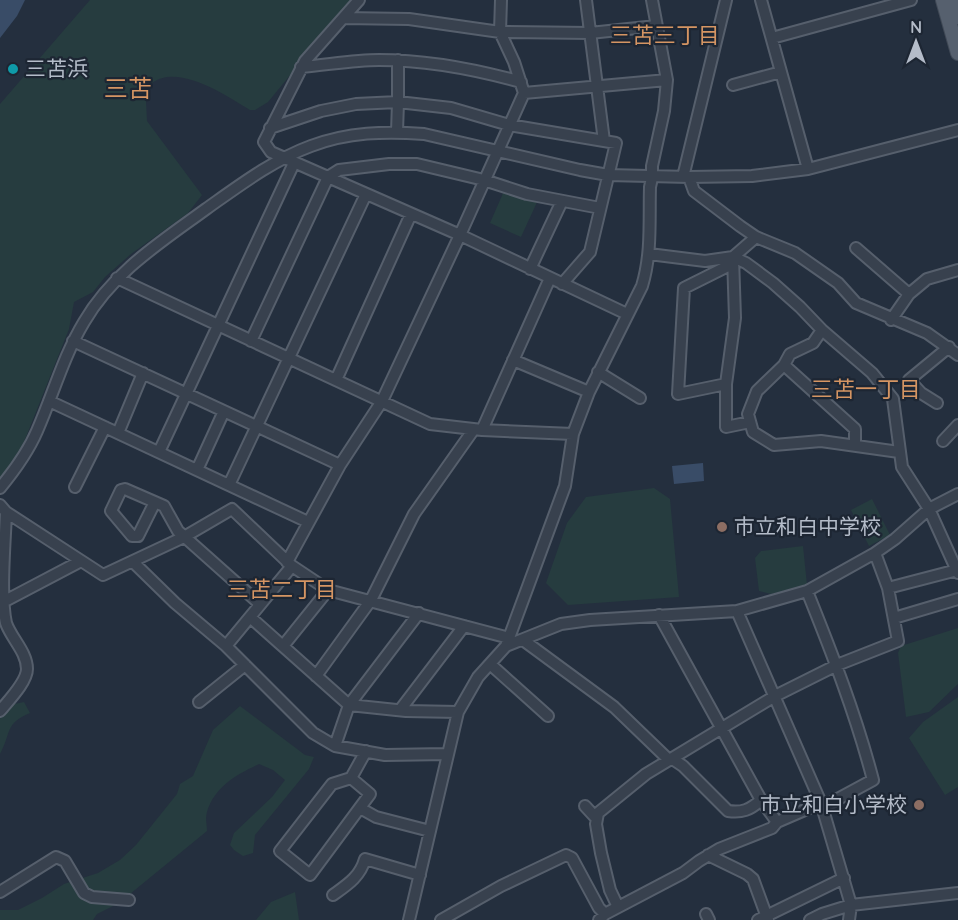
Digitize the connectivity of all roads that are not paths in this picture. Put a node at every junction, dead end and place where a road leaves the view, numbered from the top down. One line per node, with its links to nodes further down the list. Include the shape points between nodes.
1 (359, 0): 11 (street)
2 (501, 0): 13 (street)
3 (586, 0): 14 (street)
4 (652, 0): 12 (street)
5 (726, 0): 35 (street)
6 (761, 0): 15 (street)
7 (911, 0): 15 (street)
8 (943, 0): 16 (main road)
9 (953, 0): 10 (main road)
10 (958, 17)
11 (343, 18): 13 (street, via 409,19); 18 (street)
12 (656, 26): 14 (street); 20 (street)
13 (500, 32): 14 (street); 23 (street)
14 (590, 33): 22 (street)
15 (772, 38): 19 (street)
16 (958, 53)
17 (399, 60): 18 (street); 23 (street, via 444,64); 24 (street)
18 (301, 67): 26 (street)
19 (781, 72): 21 (street); 32 (street)
20 (667, 80): 22 (street); 36 (street)
21 (733, 85)
22 (598, 86): 23 (street); 29 (street)
23 (522, 88): 25 (street)
24 (398, 102): 25 (street, via 451,108); 26 (street, via 321,111); 28 (street)
25 (509, 125): 29 (street); 30 (street)
26 (270, 128): 31 (street, via 264,142 270,152)
27 (958, 130): 32 (street)
28 (397, 132): 30 (street, via 448,138); 31 (street, via 333,139)
29 (604, 141): 33 (street, via 616,143)
30 (496, 152): 33 (street); 37 (street)
31 (288, 160): 34 (street); 49 (street, via 262,170); 55 (street)
32 (808, 169): 35 (street, via 752,176)
33 (608, 175): 36 (street); 40 (street)
34 (328, 177): 37 (street, via 339,170 370,165 417,164); 38 (street); 58 (street)
35 (686, 177): 36 (street); 43 (street, via 694,191)
36 (652, 178): 45 (street)
37 (484, 180): 39 (street); 42 (street)
38 (366, 194): 41 (street); 61 (street)
39 (562, 201): 40 (street); 47 (street)
40 (600, 208): 51 (street, via 590,252)
41 (411, 214): 42 (street); 66 (street)
42 (460, 235): 47 (street); 72 (street)
43 (756, 237): 46 (street); 54 (street, via 795,253 838,284 856,303)
44 (856, 248): 52 (street)
45 (649, 254): 46 (street, via 705,261); 53 (street, via 642,286)
46 (734, 260): 56 (street, via 746,263 773,283); 67 (street, via 735,318); 67 (street, via 684,288 678,394)
47 (530, 269): 50 (street)
48 (958, 270): 52 (street, via 927,279)
49 (117, 278): 55 (street); 57 (street)
50 (550, 278): 51 (street); 62 (street)
51 (562, 284): 53 (street)
52 (909, 294): 54 (street)
53 (627, 314): 64 (street)
54 (891, 320): 59 (street, via 927,333)
55 (216, 326): 58 (street); 69 (street)
56 (822, 330): 63 (street, via 813,343 790,354); 85 (street, via 872,374 893,399)
57 (73, 341): 65 (street); 71 (street)
58 (251, 341): 61 (street)
59 (949, 347): 60 (street); 73 (street, via 909,380)
60 (958, 355)
61 (289, 359): 66 (street); 77 (street)
62 (513, 360): 68 (street); 79 (street)
63 (784, 365): 75 (street, via 757,391 748,414); 83 (street, via 855,429)
64 (598, 372): 68 (street); 70 (street)
65 (143, 373): 69 (street); 80 (street)
66 (336, 380): 72 (street)
67 (726, 384): 75 (street, via 726,427)
68 (589, 392): 81 (street)
69 (186, 393): 74 (street); 84 (street)
70 (640, 398)
71 (49, 401): 78 (street); 89 (street, via 29,448)
72 (382, 401): 79 (street, via 430,424); 86 (street)
73 (937, 403)
74 (224, 411): 77 (street); 87 (street)
75 (750, 422): 83 (street, via 753,432 774,445 821,441)
76 (958, 424): 82 (street)
77 (257, 426): 86 (street); 88 (street)
78 (105, 427): 80 (street); 90 (street)
79 (478, 429): 81 (street); 106 (street, via 414,514)
80 (118, 433): 84 (street)
81 (573, 434): 117 (street, via 565,486)
82 (944, 441)
83 (855, 446): 85 (street)
84 (159, 452): 87 (street)
85 (899, 452): 94 (street, via 902,467)
86 (340, 465): 95 (street)
87 (197, 470): 88 (street)
88 (229, 485): 95 (street)
89 (0, 488)
90 (75, 488)
91 (957, 496): 94 (street)
92 (155, 502): 92 (street, via 121,490 112,515 132,536 138,536); 96 (street, via 164,506)
93 (3, 509): 98 (street); 107 (street)
94 (929, 509): 97 (street); 101 (street)
95 (308, 522): 100 (street)
96 (183, 537): 99 (street); 100 (street, via 232,510); 108 (street)
97 (875, 553): 102 (street); 104 (street)
98 (81, 561): 99 (street, via 103,575); 107 (street)
99 (134, 562): 118 (street)
100 (290, 564): 103 (street); 108 (street)
101 (957, 571): 102 (street)
102 (888, 588): 113 (street)
103 (328, 590): 106 (street); 119 (street)
104 (807, 591): 109 (street); 122 (street)
105 (958, 599): 113 (street)
106 (371, 600): 110 (street); 123 (street)
107 (1, 601): 115 (street)
108 (260, 604): 112 (street)
109 (737, 611): 111 (street); 124 (street)
110 (419, 613): 114 (street); 126 (street)
111 (659, 615): 116 (street, via 561,624); 131 (street)
112 (250, 617): 118 (street); 119 (street)
113 (894, 618): 122 (street, via 898,641)
114 (464, 626): 117 (street); 127 (street)
115 (3, 627): 128 (street, via 24,656 27,670 17,691)
116 (523, 640): 117 (street); 135 (street, via 614,707)
117 (507, 642): 120 (street)
118 (225, 646): 121 (street)
119 (283, 646): 123 (street)
120 (490, 664): 129 (street); 130 (street)
121 (245, 665): 125 (street); 132 (street, via 314,733)
122 (837, 665): 124 (street); 138 (street, via 873,780)
123 (316, 676): 126 (street)
124 (775, 696): 131 (street); 138 (street)
125 (199, 702)
126 (349, 705): 127 (street); 132 (street)
127 (400, 710): 129 (street)
128 (0, 711)
129 (458, 712): 134 (street)
130 (548, 716)
131 (721, 728): 135 (street); 137 (street)
132 (335, 746): 133 (street)
133 (366, 751): 134 (street, via 385,755); 136 (street)
134 (447, 754): 143 (street)
135 (669, 760): 137 (street, via 683,766 728,811 742,813); 141 (street, via 598,813)
136 (351, 778): 140 (street, via 370,794); 140 (street, via 332,784 280,851 310,875)
137 (761, 800): 142 (street)
138 (822, 805): 142 (street); 146 (street)
139 (585, 806): 141 (street)
140 (360, 807): 143 (street, via 376,816)
141 (597, 819): 152 (street, via 610,890)
142 (777, 822): 144 (street, via 772,828)
143 (430, 831): 145 (street)
144 (708, 855): 152 (street, via 683,873); 154 (street, via 753,879)
145 (420, 875): 149 (street, via 365,859 352,881); 155 (street)
146 (843, 878): 151 (street); 154 (street)
147 (0, 892): 150 (street, via 56,858 65,861 84,893)
148 (958, 893): 151 (street)
149 (333, 895)
150 (129, 900)
151 (851, 904): 157 (street); 158 (street)
152 (618, 907): 153 (street)
153 (602, 917): 156 (street, via 572,858 566,855)
154 (764, 918)
155 (409, 920)
156 (441, 920)
157 (810, 920)
158 (849, 920)

